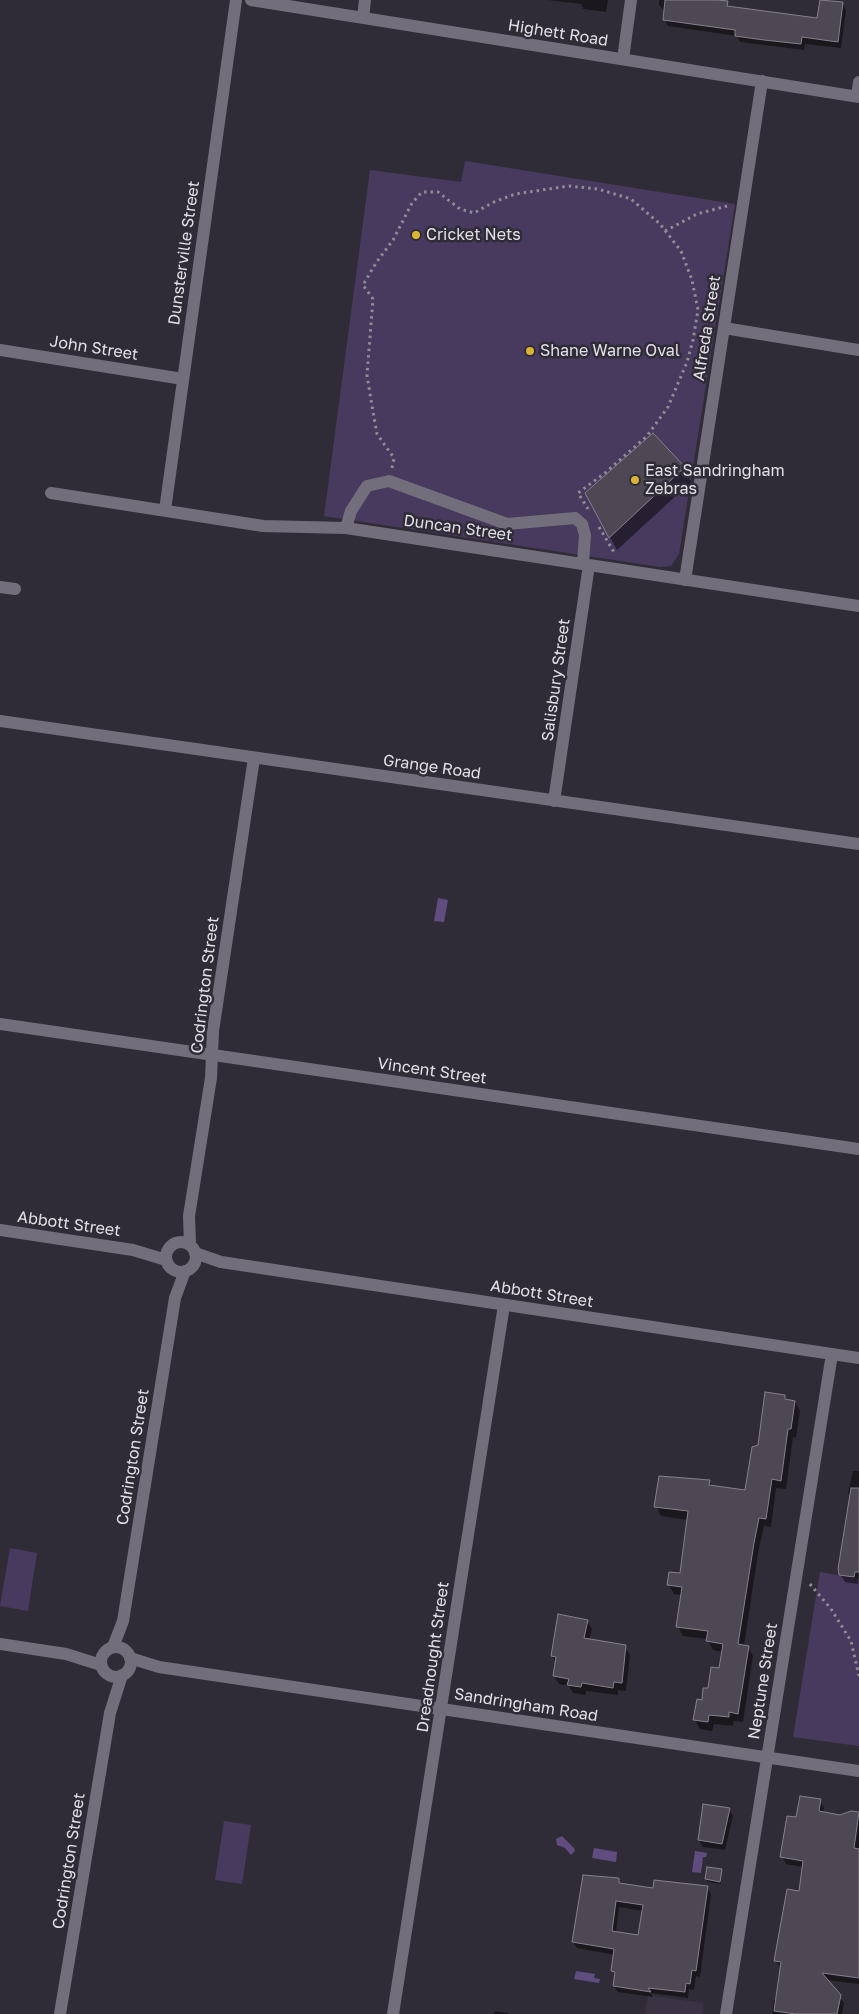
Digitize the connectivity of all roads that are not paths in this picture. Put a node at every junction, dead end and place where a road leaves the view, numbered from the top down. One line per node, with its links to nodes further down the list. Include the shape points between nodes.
1 (236, 0): 13 (street, Dunsterville Street)
2 (251, 0): 5 (street, Highett Road)
3 (365, 0): 5 (street)
4 (632, 0): 6 (street)
5 (363, 18): 6 (street, Highett Road)
6 (623, 60): 7 (street, Highett Road)
7 (762, 81): 9 (street, Highett Road); 10 (street, Alfreda Street)
8 (859, 82): 9 (street)
9 (858, 96)
10 (724, 328): 12 (street); 18 (street, Alfreda Street)
11 (0, 350): 13 (street, John Street)
12 (859, 350)
13 (183, 379): 15 (street, Dunsterville Street)
14 (51, 493): 15 (street, Duncan Street)
15 (165, 510): 16 (street, Duncan Street, via 263,526)
16 (346, 528): 17 (street, Duncan Street); 17 (street, Salisbury Street, via 351,511 367,486 389,481 507,524 575,518 582,524 585,535)
17 (586, 564): 18 (street, Duncan Street); 24 (street, Salisbury Street)
18 (684, 580): 21 (street, Duncan Street)
19 (0, 587): 20 (street)
20 (15, 589)
21 (859, 606)
22 (0, 721): 23 (street, Grange Road)
23 (254, 758): 24 (street, Grange Road); 27 (street, Codrington Street, via 215,1012)
24 (554, 801): 25 (street, Grange Road)
25 (859, 844)
26 (0, 1024): 27 (street, Vincent Street)
27 (212, 1055): 28 (street, Vincent Street); 31 (street, Codrington Street)
28 (859, 1149)
29 (0, 1230): 30 (street, Abbott Street)
30 (133, 1250): 31 (street, Abbott Street); 32 (street, Abbott Street)
31 (185, 1254): 32 (street, Codrington Street); 32 (street, Abbott Street); 33 (street, Codrington Street); 34 (street, Abbott Street)
32 (169, 1265): 33 (street, Codrington Street)
33 (175, 1298): 38 (street, Codrington Street)
34 (504, 1305): 35 (street, Abbott Street); 39 (street, Dreadnought Street)
35 (832, 1354): 36 (street, Abbott Street); 40 (street, Neptune Street)
36 (859, 1358)
37 (0, 1644): 38 (street, Sandringham Road)
38 (116, 1661): 39 (street, Sandringham Road); 42 (street, Codrington Street)
39 (441, 1709): 40 (street, Sandringham Road); 43 (street, Dreadnought Street)
40 (767, 1757): 41 (street, Sandringham Road); 44 (street, Neptune Street)
41 (859, 1771)
42 (60, 2014)
43 (393, 2014)
44 (726, 2014)

